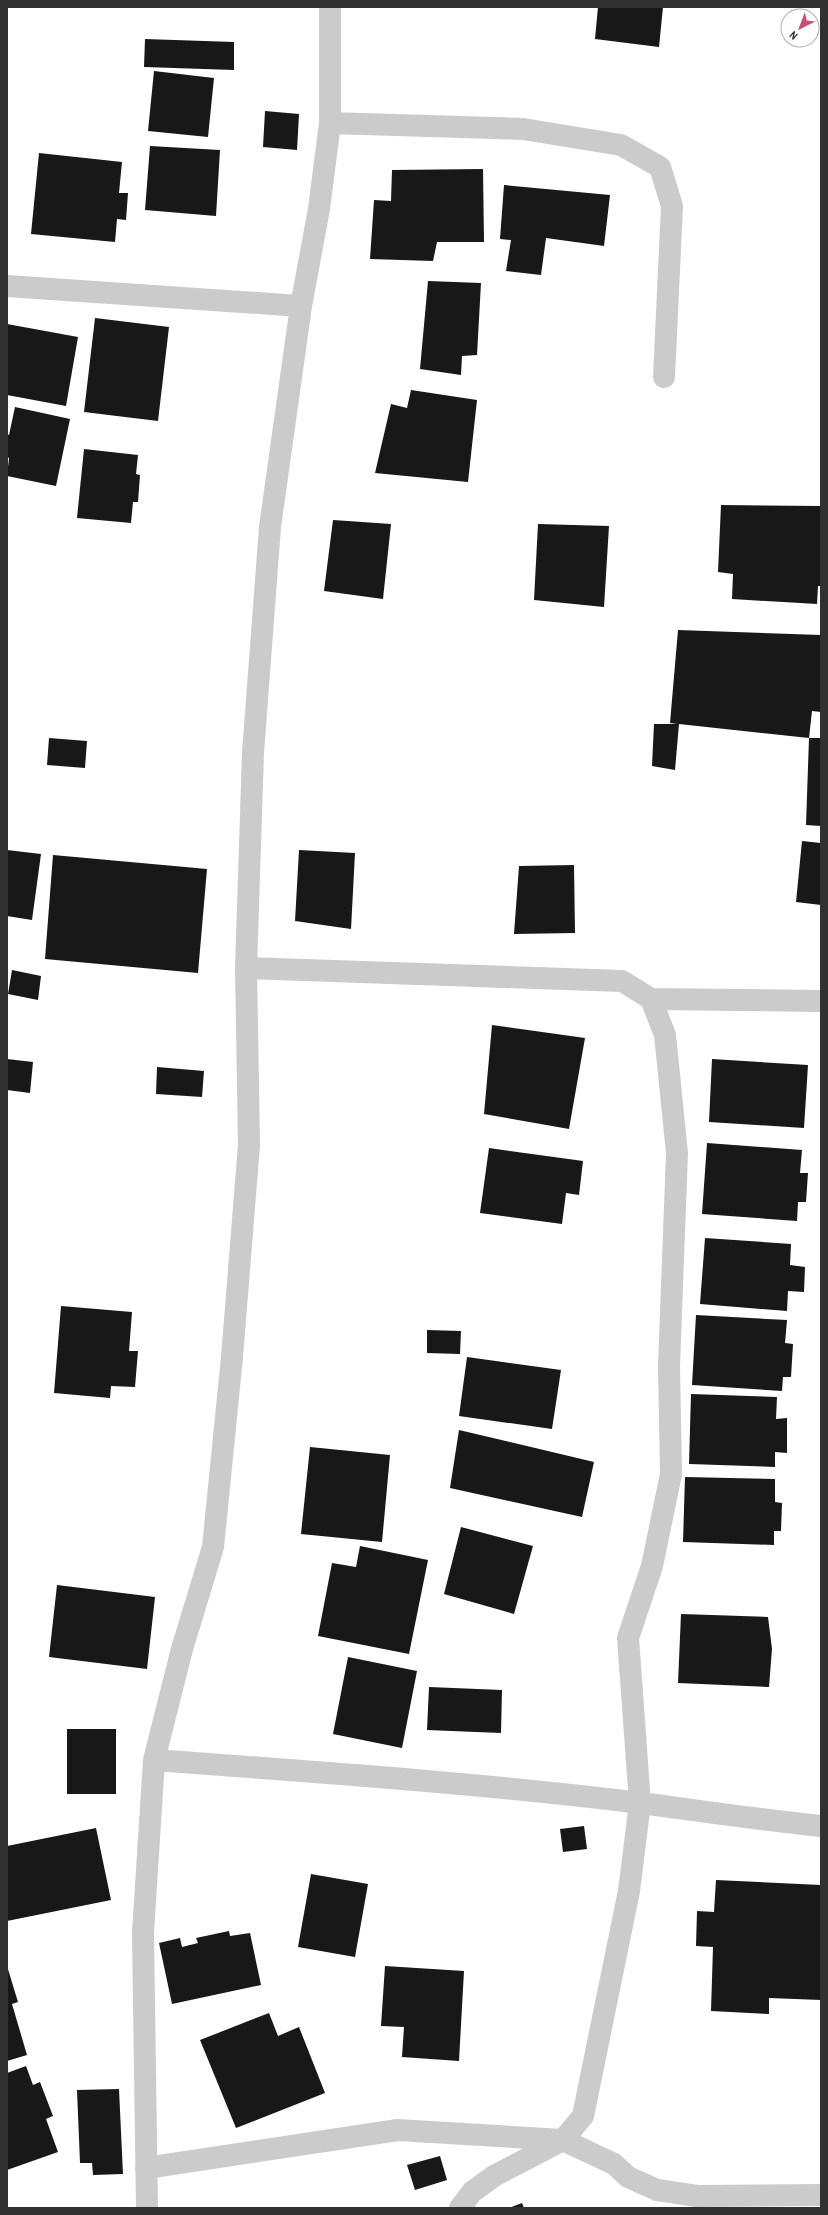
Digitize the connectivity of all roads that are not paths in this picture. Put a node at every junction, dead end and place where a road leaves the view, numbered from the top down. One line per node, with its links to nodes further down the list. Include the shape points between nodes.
1 (330, 7): 2 (street)
2 (330, 123): 4 (street, via 319,209); 5 (street, via 523,129 621,145 660,167 672,206)
3 (7, 286): 4 (street)
4 (301, 306): 6 (street, via 270,527 253,753)
5 (664, 377)
6 (246, 968): 7 (street, via 622,981); 9 (street, via 249,1145 233,1349 213,1547 182,1649)
7 (651, 999): 8 (street); 10 (street, via 665,1035 677,1153 669,1366 671,1474 652,1566 628,1638)
8 (821, 1001)
9 (154, 1760): 10 (street, via 389,1777); 13 (street, via 143,1933)
10 (640, 1803): 11 (street, via 748,1819); 12 (street, via 629,1891 583,2116)
11 (821, 1826)
12 (564, 2140): 13 (street, via 398,2130); 14 (street, via 614,2164 628,2178 657,2190 698,2196); 16 (street, via 494,2176 472,2192)
13 (146, 2168): 15 (street)
14 (821, 2195)
15 (147, 2208)
16 (460, 2208)

